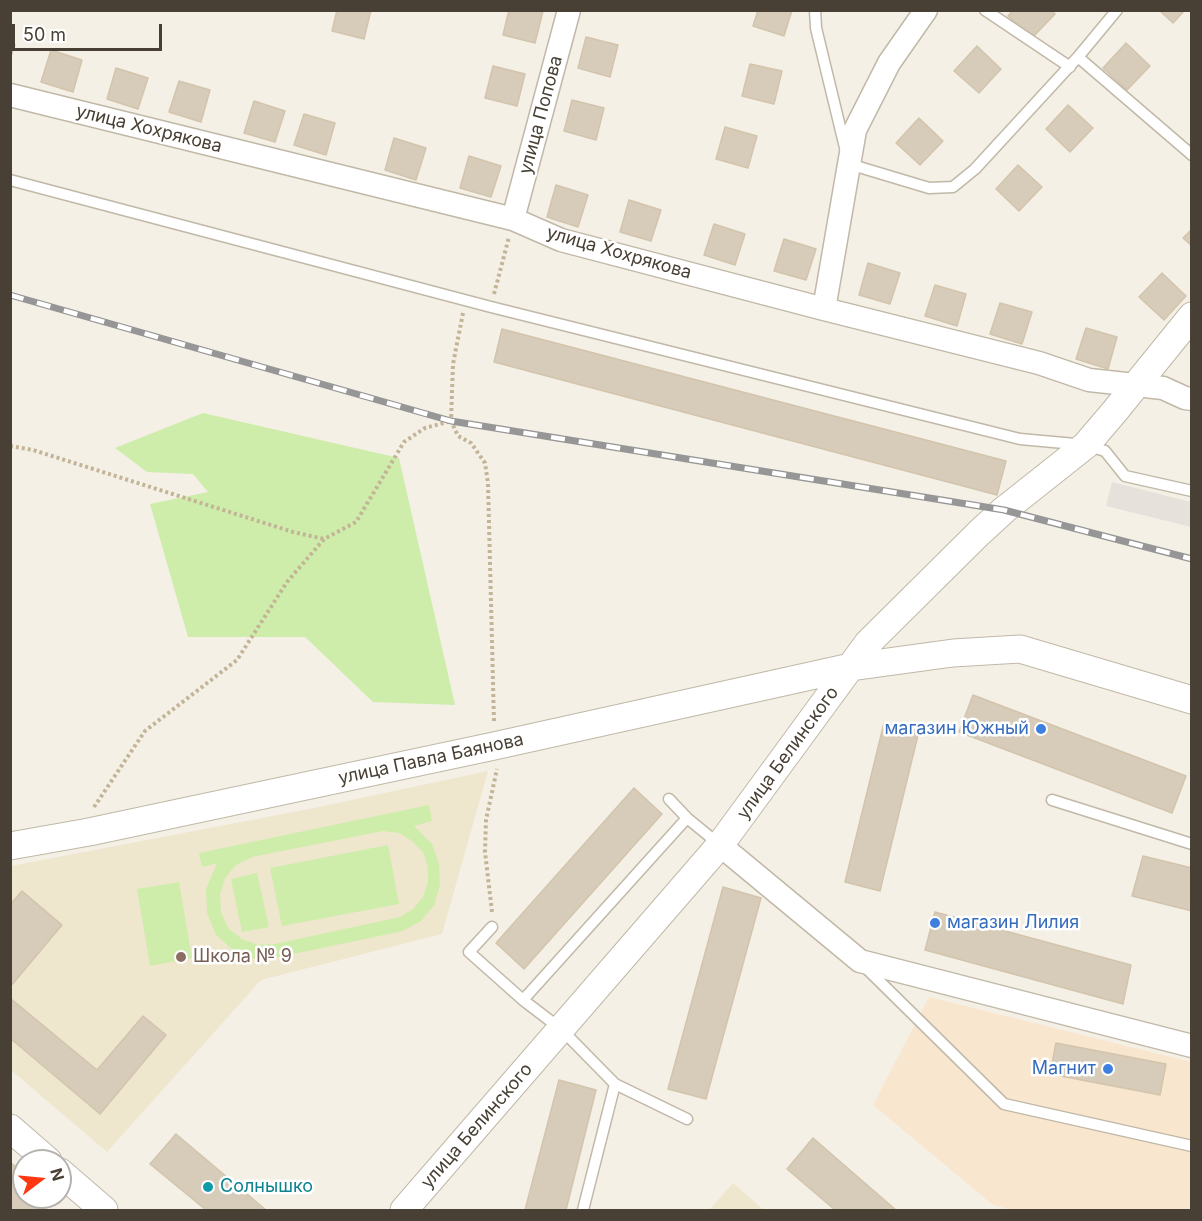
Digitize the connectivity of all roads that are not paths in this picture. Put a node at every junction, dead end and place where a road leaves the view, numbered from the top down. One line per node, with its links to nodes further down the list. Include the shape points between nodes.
1 (569, 10): 12 (street, улица Попова)
2 (815, 10): 10 (lane)
3 (926, 10): 10 (street, via 889,63 855,130)
4 (985, 10): 7 (lane)
5 (1117, 10): 6 (lane)
6 (1078, 57): 7 (lane); 9 (lane)
7 (1070, 67): 10 (lane, via 975,169 953,187 929,189)
8 (10, 95): 12 (street, улица Хохрякова)
9 (1191, 155)
10 (849, 164): 13 (street)
11 (10, 180): 17 (lane, via 491,307 1020,439)
12 (513, 219): 13 (street, улица Хохрякова, via 561,240)
13 (824, 309): 15 (street, улица Хохрякова, via 1039,363 1089,380)
14 (1191, 316): 15 (street, улица Белинского)
15 (1135, 386): 16 (street, улица Хохрякова, via 1163,388); 17 (street, улица Белинского)
16 (1191, 399)
17 (1086, 445): 18 (lane, via 1105,451 1125,476); 19 (street, улица Белинского, via 979,533 868,643)
18 (1191, 491)
19 (851, 667): 20 (street, улица Павла Баянова, via 953,653 1020,650); 25 (street, улица Белинского); 26 (street, улица Павла Баянова)
20 (1191, 700)
21 (669, 799): 23 (lane)
22 (1052, 800): 24 (lane)
23 (687, 818): 25 (lane); 29 (lane)
24 (1191, 844)
25 (720, 845): 28 (street); 30 (street, улица Белинского)
26 (10, 846)
27 (492, 927): 29 (lane, via 469,952)
28 (860, 961): 31 (street); 35 (lane, via 1004,1104)
29 (523, 1000): 30 (lane)
30 (561, 1029): 32 (lane); 39 (street, улица Белинского)
31 (1191, 1046)
32 (615, 1084): 33 (lane); 40 (lane)
33 (687, 1119)
34 (10, 1128): 36 (street)
35 (1191, 1146)
36 (34, 1149)
37 (72, 1182): 38 (street)
38 (104, 1210)
39 (404, 1210)
40 (583, 1210)

